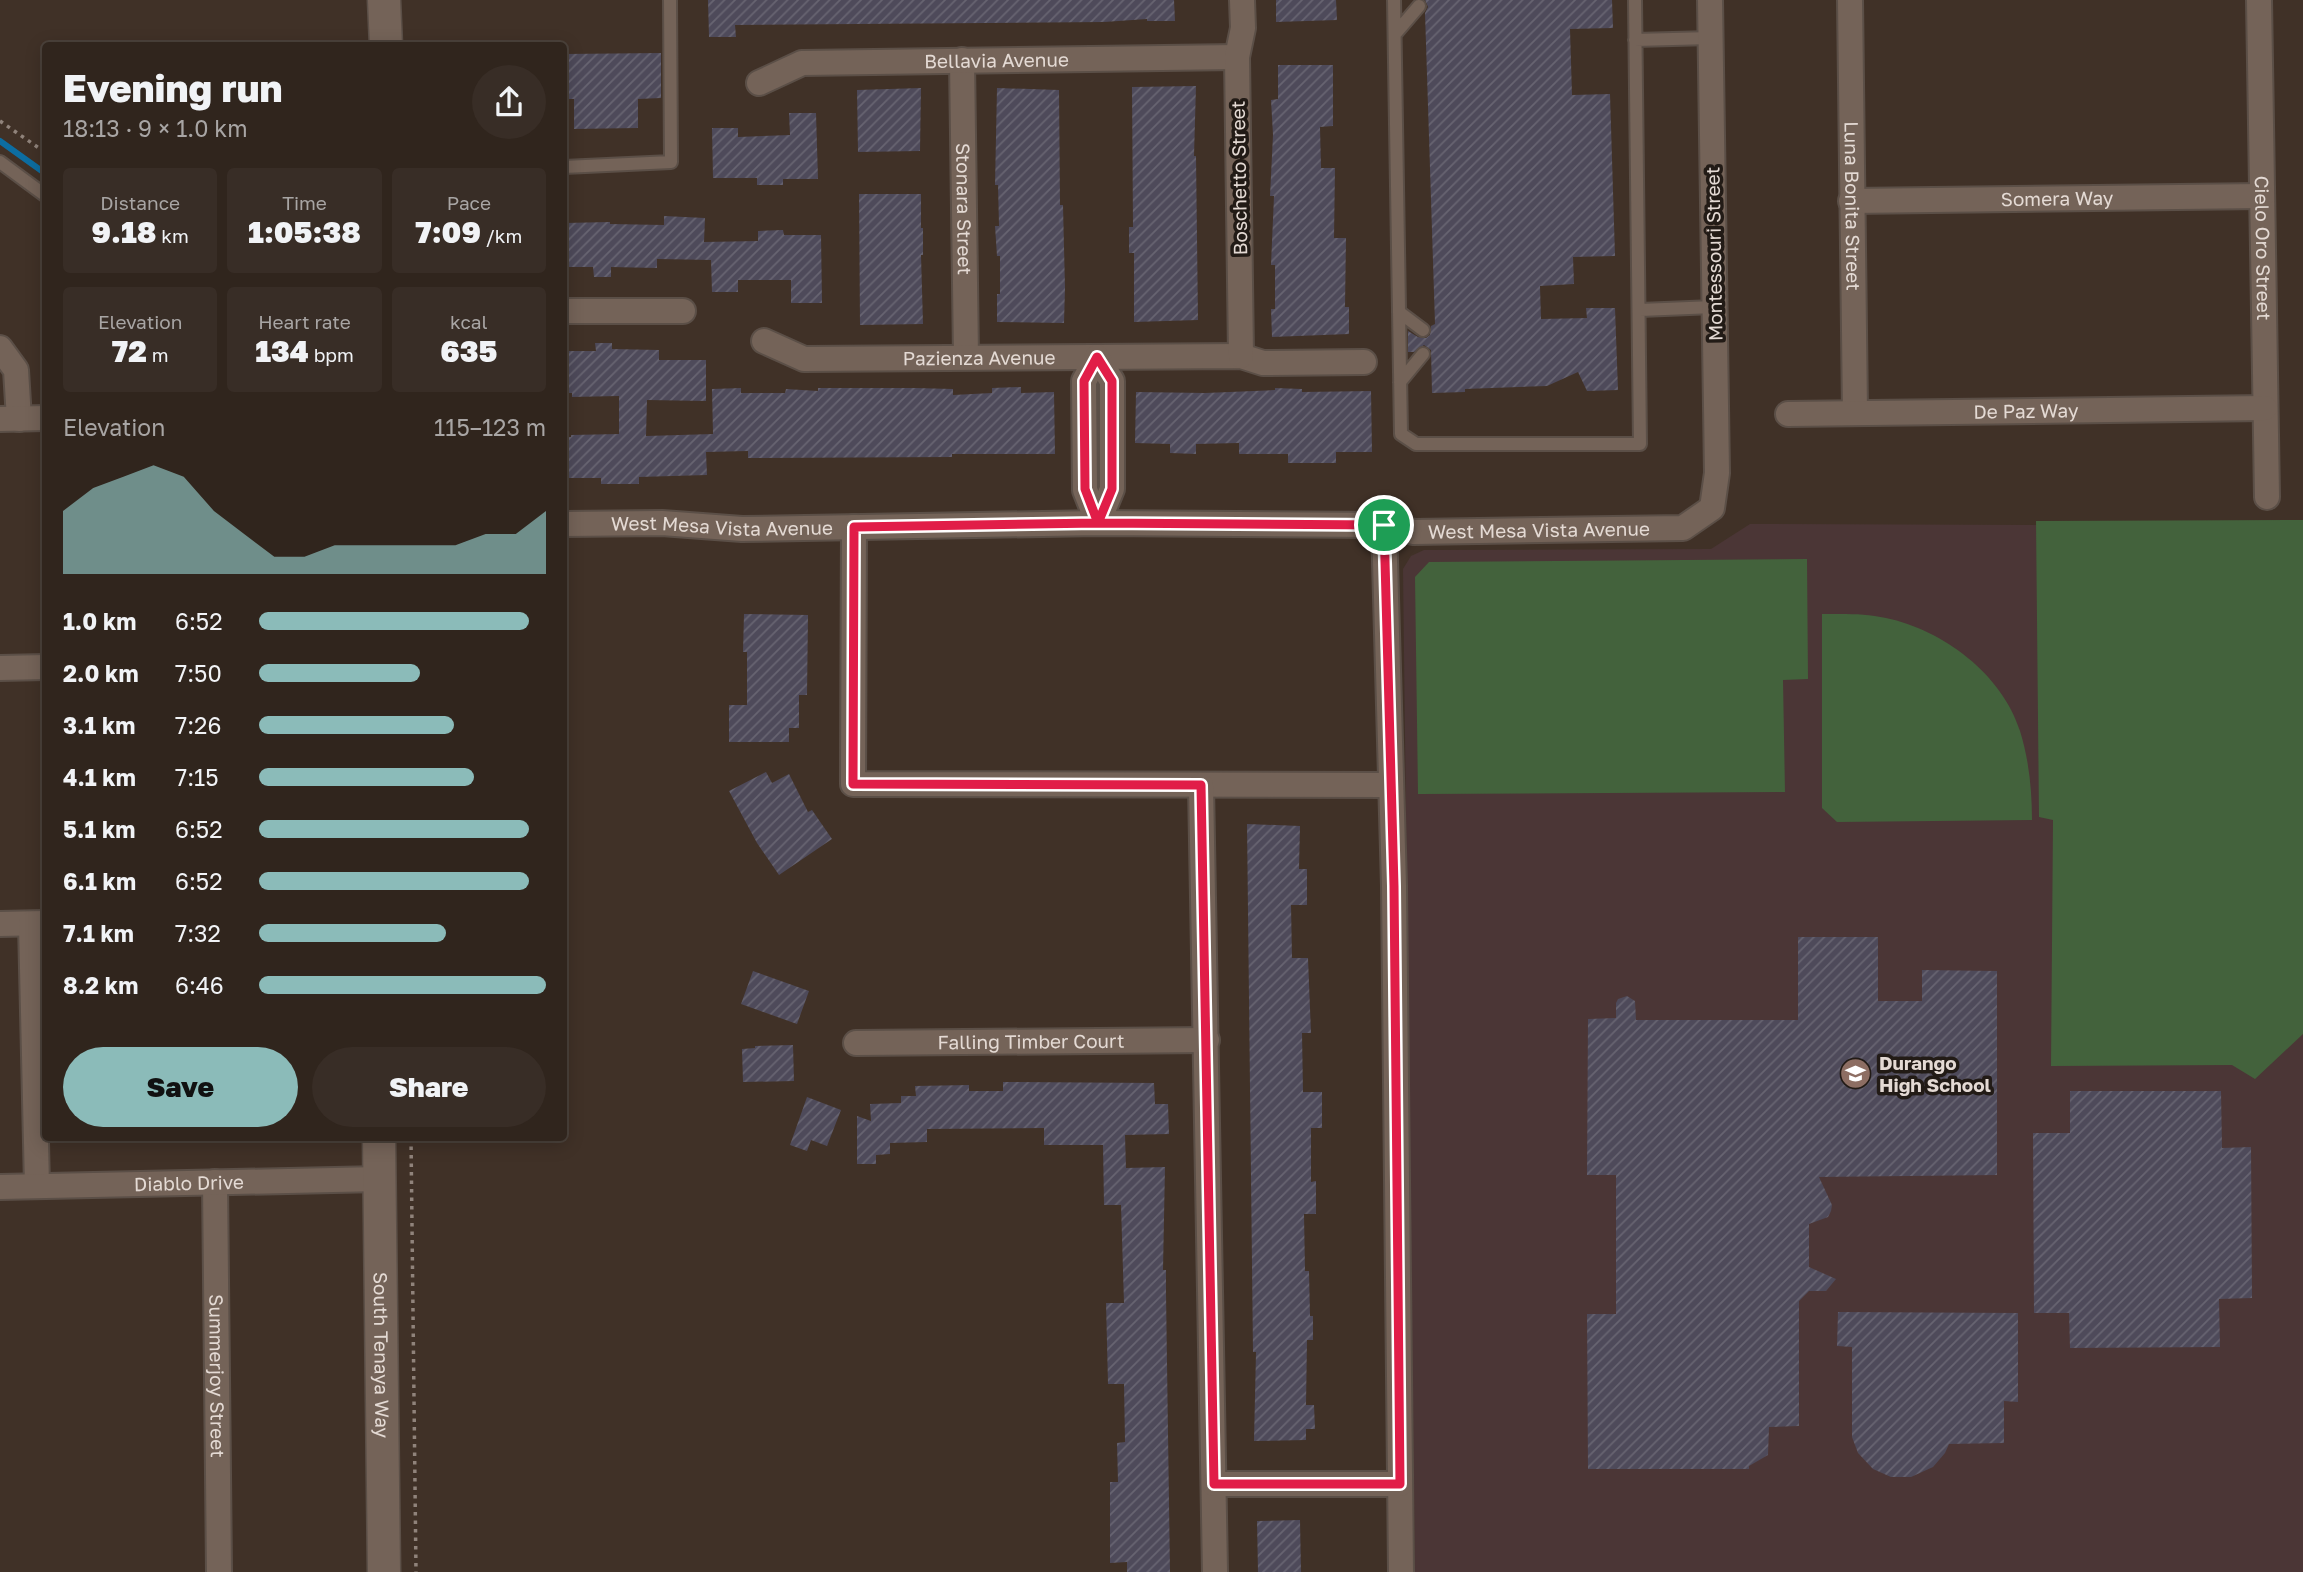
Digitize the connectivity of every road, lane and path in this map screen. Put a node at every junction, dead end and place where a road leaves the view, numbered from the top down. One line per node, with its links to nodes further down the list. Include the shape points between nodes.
1 (384, 0): 13 (street)
2 (670, 0): 20 (lane, via 671,162)
3 (1242, 0): 14 (street, Boschetto Street)
4 (1394, 0): 10 (lane)
5 (1634, 0): 12 (lane)
6 (1710, 0): 11 (street, Montessouri Street)
7 (1850, 0): 23 (street, Luna Bonita Street)
8 (2259, 0): 22 (street, Cielo Oro Street)
9 (1419, 6): 10 (lane)
10 (1395, 34): 28 (lane)
11 (1711, 38): 12 (lane); 24 (street, Montessouri Street)
12 (1635, 40): 26 (lane)
13 (386, 42)
14 (1237, 57): 15 (street, Bellavia Avenue); 33 (street, Boschetto Street)
15 (962, 60): 16 (street, Bellavia Avenue, via 802,63); 34 (street, Stonara Street)
16 (759, 83)
17 (0, 121): 18 (path)
18 (42, 150)
19 (0, 162): 21 (lane)
20 (567, 167)
21 (42, 193)
22 (2262, 196): 23 (street, Somera Way); 38 (street, Cielo Oro Street)
23 (1851, 201): 39 (street, Luna Bonita Street)
24 (1714, 307): 26 (lane); 44 (street, Montessouri Street, via 1717,472)
25 (683, 310): 27 (street)
26 (1640, 310): 37 (lane, via 1640,444 1416,444 1401,434)
27 (567, 311)
28 (1399, 312): 29 (lane); 37 (lane)
29 (1423, 330)
30 (764, 341): 34 (street, Pazienza Avenue, via 804,359)
31 (0, 348): 42 (street, via 16,370)
32 (1423, 354): 37 (lane)
33 (1241, 356): 35 (street, Pazienza Avenue); 36 (street, Pazienza Avenue, via 1263,363)
34 (966, 357): 35 (street, Pazienza Avenue)
35 (1097, 357): 45 (street, via 1084,381 1085,489)
36 (1364, 362)
37 (1400, 382)
38 (2265, 408): 39 (street, De Paz Way); 43 (street, Cielo Oro Street)
39 (1855, 412): 40 (street, De Paz Way)
40 (1788, 414)
41 (42, 418): 42 (street)
42 (10, 419)
43 (2267, 497)
44 (1712, 508): 47 (street, West Mesa Vista Avenue, via 1683,528 1414,532)
45 (1098, 523): 47 (street, West Mesa Vista Avenue); 48 (street, West Mesa Vista Avenue)
46 (567, 524): 48 (street, West Mesa Vista Avenue)
47 (1384, 525): 52 (street)
48 (854, 527): 51 (street, via 853,784)
49 (42, 667): 50 (street)
50 (0, 668)
51 (1201, 785): 52 (street); 55 (street)
52 (1390, 785): 64 (street)
53 (38, 923): 54 (street); 61 (street)
54 (0, 924)
55 (1207, 1040): 56 (street, Falling Timber Court); 63 (street)
56 (856, 1043)
57 (379, 1141): 59 (street, South Tenaya Way)
58 (411, 1141): 67 (path)
59 (380, 1179): 60 (street, Diablo Drive); 66 (street, South Tenaya Way)
60 (215, 1182): 61 (street, Diablo Drive); 65 (street, Summerjoy Street)
61 (37, 1186): 62 (street, Diablo Drive)
62 (0, 1187)
63 (1214, 1484): 64 (street); 68 (street)
64 (1400, 1484): 69 (street)
65 (219, 1572)
66 (384, 1572)
67 (416, 1572)
68 (1215, 1572)
69 (1401, 1572)

